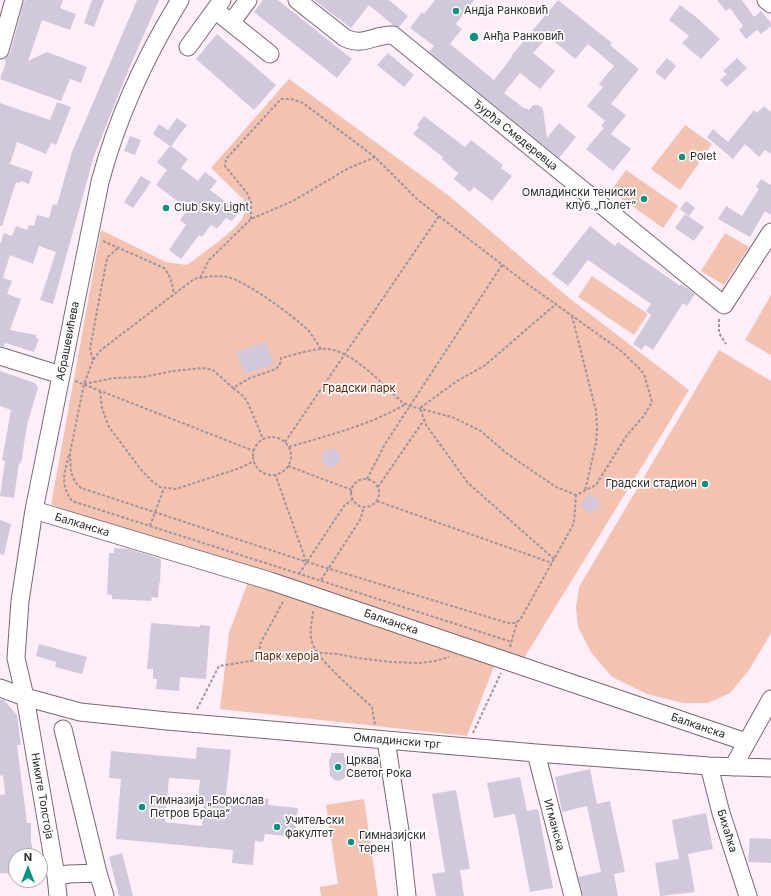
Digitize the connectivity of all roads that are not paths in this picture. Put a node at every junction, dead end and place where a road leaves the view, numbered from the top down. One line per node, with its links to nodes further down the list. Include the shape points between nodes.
1 (14, 0): 10 (street)
2 (180, 0): 14 (street, Абрашевићева, via 149,53 107,156)
3 (248, 0): 8 (street)
4 (297, 0): 12 (street, Ђурђа Смедеревца, via 352,42 392,35 724,305)
5 (766, 0): 6 (street)
6 (771, 4)
7 (218, 5): 8 (street); 9 (street)
8 (232, 23): 11 (street)
9 (188, 47)
10 (0, 50)
11 (270, 54)
12 (771, 232)
13 (0, 356): 14 (street)
14 (61, 375): 15 (street, Абрашевићева)
15 (34, 510): 17 (street, Абрашевићева, via 20,600 16,658); 21 (street, Балканска, via 295,581 316,597)
16 (0, 688): 17 (street, Омладински трг)
17 (25, 697): 20 (street, Омладински трг, via 80,712); 27 (street, Никите Толстоја)
18 (771, 699): 21 (street)
19 (63, 729): 26 (street)
20 (380, 739): 22 (street, Омладински трг); 30 (street, via 400,831)
21 (746, 742): 24 (street)
22 (536, 753): 23 (street, Омладински трг); 31 (street, Игманска)
23 (709, 766): 24 (street, Омладински трг); 32 (street, Бихаћка, via 721,813)
24 (732, 767): 25 (street, Омладински трг)
25 (771, 768)
26 (98, 873): 27 (street); 29 (street)
27 (56, 876): 28 (street, Никите Толстоја)
28 (58, 896)
29 (105, 896)
30 (407, 896)
31 (573, 896)
32 (748, 896)

